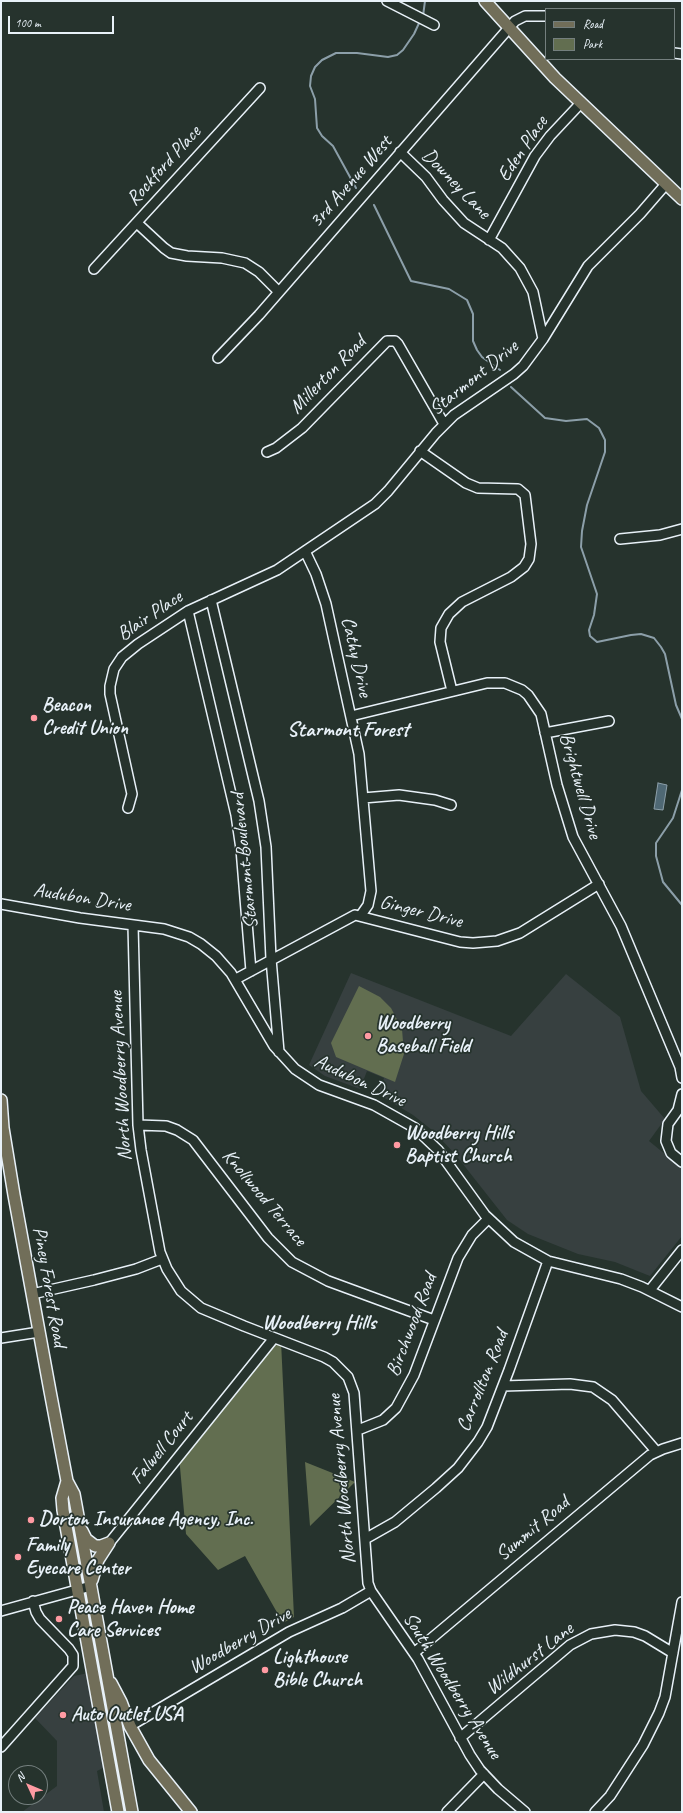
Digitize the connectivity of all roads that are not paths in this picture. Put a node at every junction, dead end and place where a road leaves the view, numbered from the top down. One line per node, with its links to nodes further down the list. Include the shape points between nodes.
1 (388, 1): 4 (street)
2 (485, 1): 5 (main road)
3 (545, 16): 5 (street, 3rd Avenue West, via 525,16 514,21)
4 (432, 24)
5 (509, 28): 7 (main road); 8 (street, 3rd Avenue West)
6 (260, 88): 11 (street, Rockford Place)
7 (580, 104): 9 (main road); 12 (street, Eden Place, via 535,156)
8 (400, 152): 12 (street, Downey Lane, via 426,177 464,223); 14 (street, 3rd Avenue West)
9 (666, 184): 10 (main road); 15 (street, Starmont Drive, via 588,266)
10 (682, 199)
11 (137, 223): 13 (street, Rockford Place); 14 (street, via 171,253 241,262 253,268)
12 (489, 240): 15 (street, Downey Lane, via 510,256 526,278 537,304)
13 (94, 270)
14 (279, 292): 16 (street, 3rd Avenue West)
15 (544, 339): 17 (street, Starmont Drive, via 514,374)
16 (218, 358)
17 (444, 424): 18 (street, Starmont Drive); 19 (street, Millerton Road, via 398,344 391,340 387,341 302,428)
18 (420, 451): 22 (street, Starmont Drive, via 375,504); 25 (street, via 450,473 478,488 518,489 525,495 531,544 524,567 511,578 462,602 449,614 441,628 440,642)
19 (267, 452)
20 (682, 529): 21 (street, via 660,535)
21 (620, 539)
22 (305, 551): 23 (street, Starmont Drive, via 277,570); 26 (street, Cathy Drive, via 326,604)
23 (211, 600): 24 (street, Blair Place); 36 (street, Starmont Boulevard, via 259,801 266,848)
24 (188, 611): 31 (street, Blair Place, via 122,657 111,677 110,694 132,794); 37 (street, Starmont Boulevard, via 236,815)
25 (452, 691): 26 (street, Brightwell Drive); 28 (street, Brightwell Drive, via 496,682 514,686 534,701 541,714)
26 (351, 716): 29 (street, Cathy Drive, via 359,754)
27 (609, 721): 28 (street)
28 (545, 733): 32 (street, Brightwell Drive, via 573,837)
29 (363, 798): 30 (street, via 399,795); 34 (street, Cathy Drive, via 371,891 368,905)
30 (451, 805)
31 (128, 808)
32 (599, 884): 34 (street, Ginger Drive, via 520,933 497,941 460,942); 40 (street, Brightwell Drive, via 627,940 680,1067)
33 (1, 904): 35 (street, Audubon Drive)
34 (361, 915): 36 (street, Ginger Drive, via 349,917)
35 (133, 925): 38 (street, Audubon Drive, via 164,929 189,937 216,956); 43 (street, North Woodberry Avenue)
36 (272, 959): 37 (street, Ginger Drive); 39 (street, Starmont Boulevard)
37 (251, 971): 38 (street, Ginger Drive)
38 (236, 979): 39 (street, Audubon Drive)
39 (279, 1052): 45 (street, Audubon Drive, via 295,1069 319,1085 374,1105 415,1128 438,1150)
40 (682, 1078)
41 (682, 1094): 44 (street, via 678,1110 668,1124 666,1141 671,1153)
42 (1, 1100): 50 (main road, Piney Forest Road, via 8,1160)
43 (138, 1125): 47 (street, North Woodberry Avenue); 52 (street, Knollwood Terrace, via 166,1126 194,1140 268,1238 292,1262 340,1285)
44 (682, 1162)
45 (488, 1219): 48 (street, Audubon Drive, via 514,1242); 52 (street, Birchwood Road, via 472,1235 458,1258)
46 (682, 1250): 49 (street)
47 (162, 1259): 50 (street, via 108,1276); 55 (street, North Woodberry Avenue, via 181,1291 201,1308)
48 (548, 1261): 49 (street, Audubon Drive, via 610,1276); 56 (street, Carrollton Road)
49 (650, 1290): 51 (street, Audubon Drive)
50 (32, 1294): 53 (main road, Piney Forest Road)
51 (682, 1306)
52 (434, 1320): 57 (street, Birchwood Road, via 414,1376 396,1408 383,1420)
53 (39, 1332): 54 (street); 60 (main road, Piney Forest Road)
54 (1, 1338)
55 (274, 1338): 57 (street, North Woodberry Avenue, via 324,1357 342,1370 348,1377 354,1393); 64 (street, Falwell Court)
56 (503, 1386): 59 (street, via 570,1384 593,1387 612,1400); 63 (street, Carrollton Road, via 486,1427 469,1456 395,1522)
57 (358, 1430): 63 (street, North Woodberry Avenue)
58 (682, 1443): 59 (street, Summit Road)
59 (656, 1451): 72 (street, Summit Road)
60 (67, 1481): 61 (main road, Piney Forest Road, via 62,1498); 62 (main road, Piney Forest Road, via 74,1494)
61 (63, 1510): 65 (main road, via 70,1515 77,1552 81,1558); 66 (main road, Piney Forest Road)
62 (80, 1528): 64 (main road, via 86,1539 95,1546); 65 (main road, Piney Forest Road)
63 (365, 1538): 68 (street, North Woodberry Avenue)
64 (110, 1543): 65 (street, Falwell Court); 67 (main road, via 98,1560)
65 (89, 1562): 66 (street, Falwell Court); 67 (main road, Piney Forest Road)
66 (77, 1585): 67 (street); 69 (street); 79 (main road, Piney Forest Road)
67 (91, 1586): 74 (main road, Piney Forest Road)
68 (371, 1591): 72 (street, South Woodberry Avenue); 75 (street, Woodberry Drive, via 342,1608 289,1632)
69 (33, 1601): 71 (street); 77 (street, via 40,1619 70,1649 73,1666)
70 (682, 1602): 73 (street)
71 (1, 1611)
72 (414, 1653): 76 (street, South Woodberry Avenue)
73 (673, 1653): 76 (street, Wildhurst Lane, via 634,1632 615,1630 591,1634 570,1645); 84 (street, via 665,1697 651,1731 610,1796)
74 (106, 1674): 75 (main road); 80 (main road, Piney Forest Road)
75 (130, 1726): 81 (main road, via 160,1774)
76 (460, 1738): 78 (street, South Woodberry Avenue)
77 (1, 1747)
78 (484, 1774): 82 (street); 83 (street, South Woodberry Avenue)
79 (118, 1812)
80 (132, 1812)
81 (191, 1812)
82 (447, 1812)
83 (525, 1812)
84 (595, 1812)

